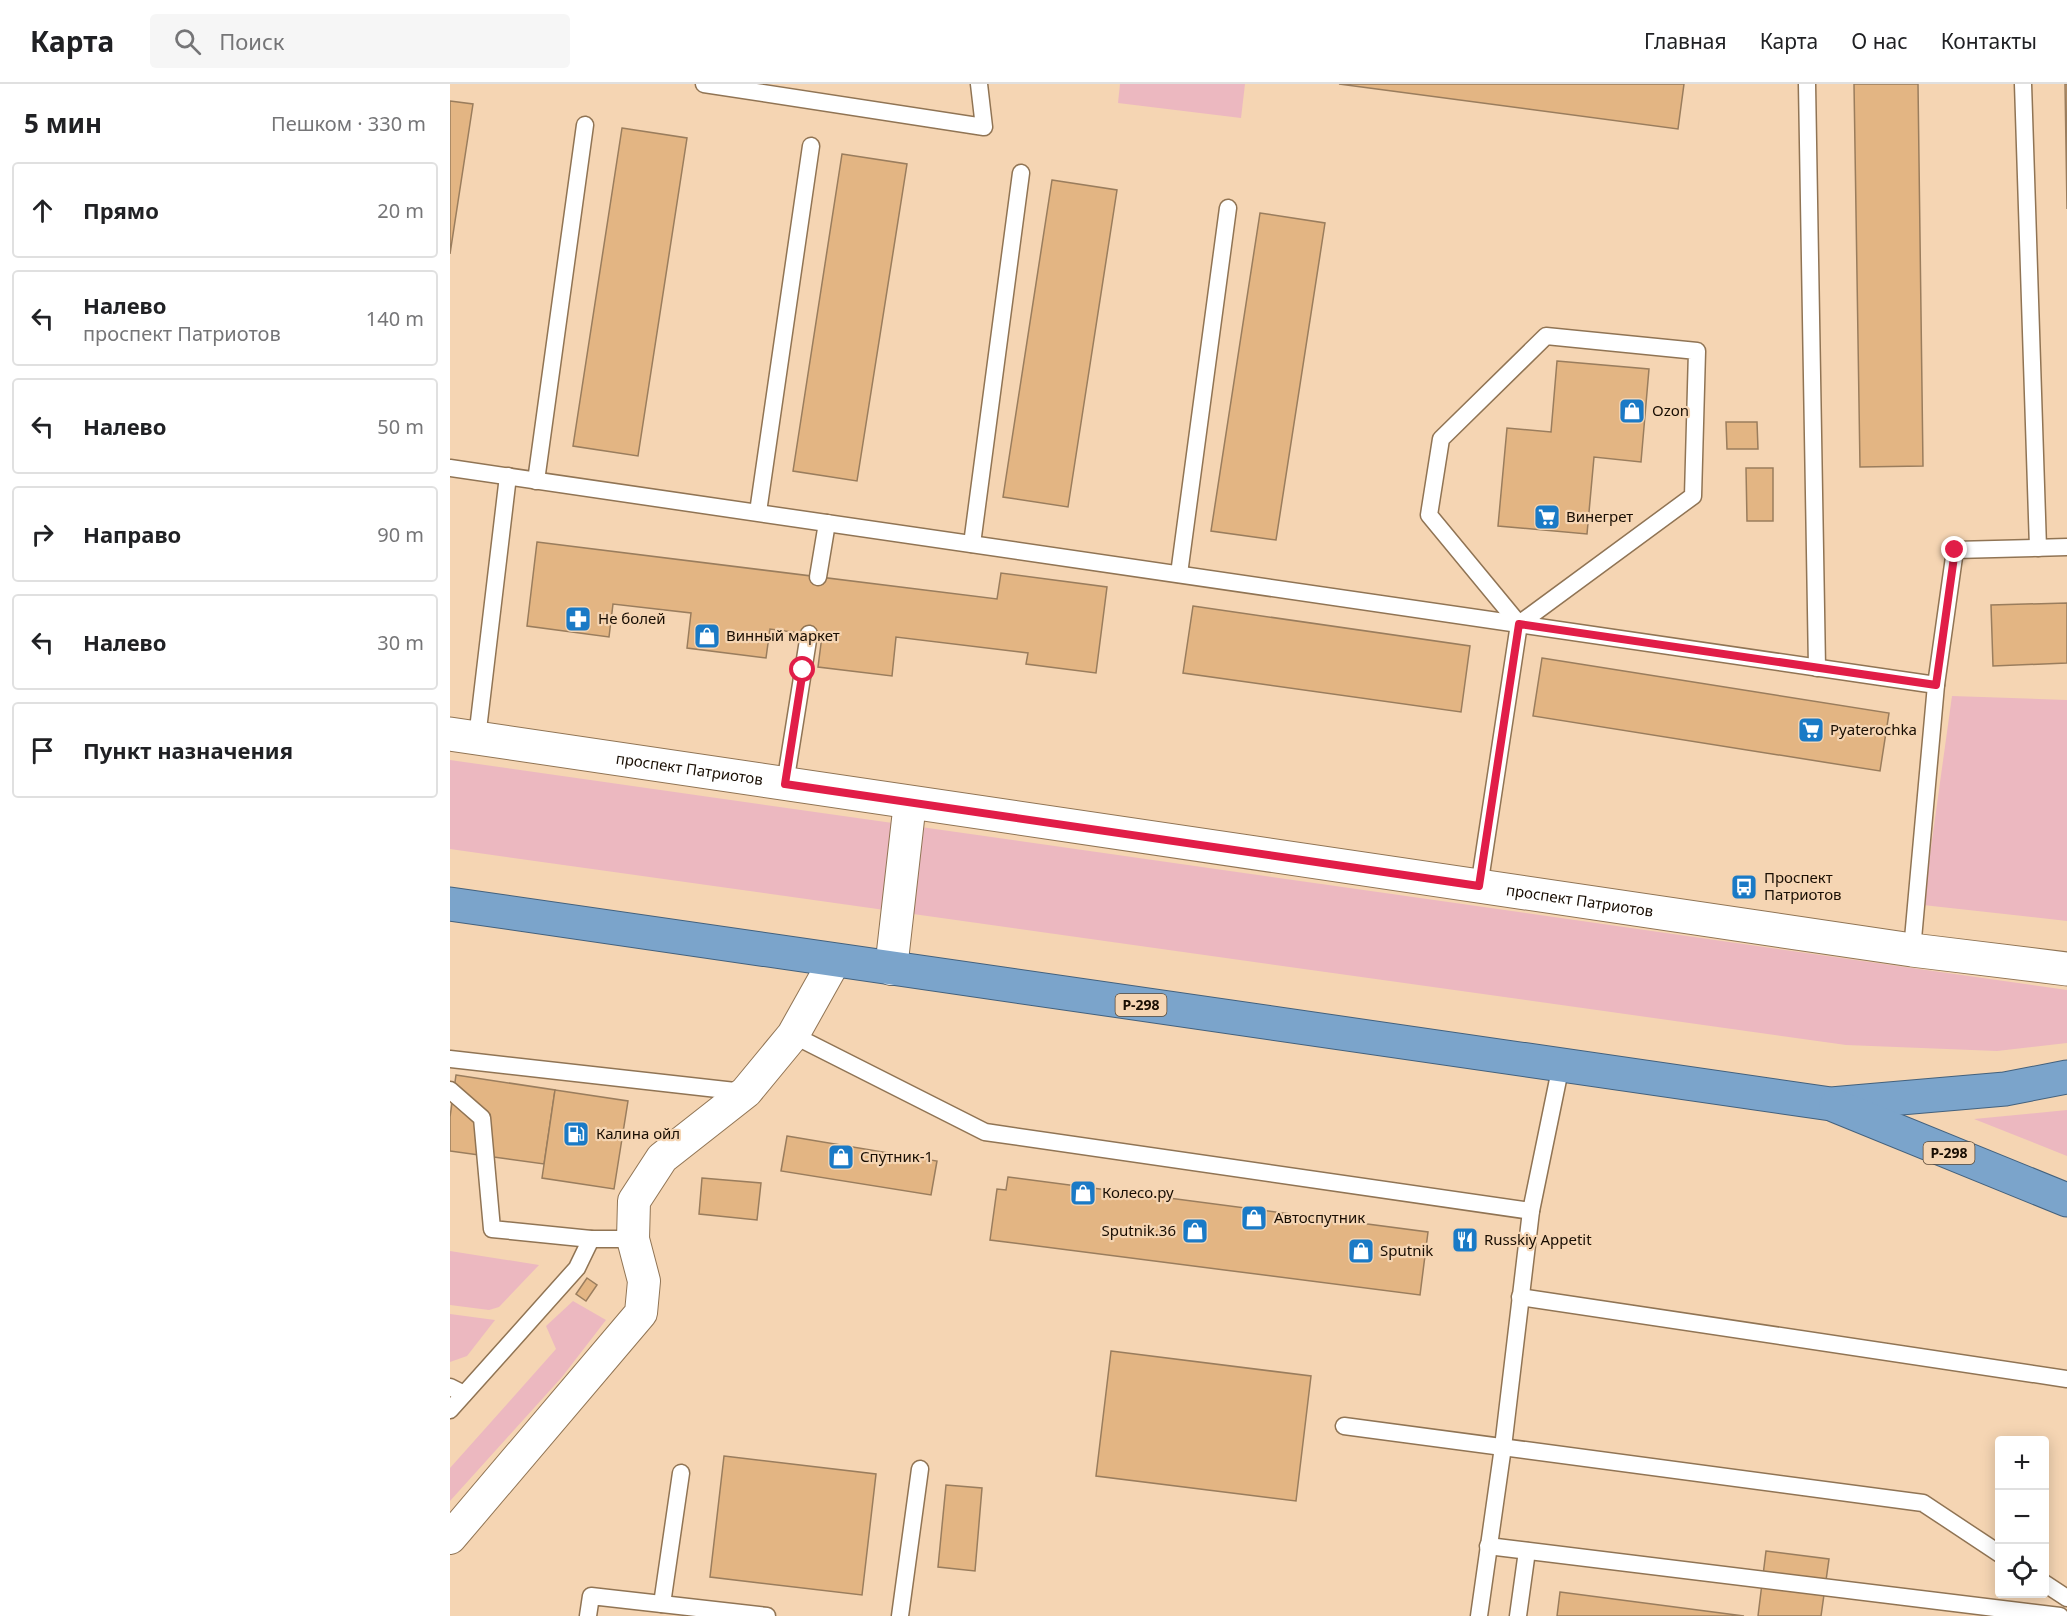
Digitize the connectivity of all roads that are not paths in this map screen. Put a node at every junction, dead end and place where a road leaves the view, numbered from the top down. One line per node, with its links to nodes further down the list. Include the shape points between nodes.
1 (704, 84): 2 (lane, via 984,127)
2 (979, 84)
3 (1808, 84): 21 (lane)
4 (2023, 84): 16 (lane)
5 (585, 125): 11 (lane)
6 (811, 146): 12 (lane)
7 (1021, 174): 14 (lane)
8 (1228, 208): 17 (lane)
9 (450, 468): 10 (lane)
10 (508, 476): 11 (lane); 23 (lane)
11 (536, 480): 12 (lane)
12 (758, 512): 13 (lane)
13 (827, 523): 14 (lane); 18 (lane)
14 (972, 544): 17 (lane)
15 (2067, 547): 16 (lane)
16 (2038, 548): 22 (lane, via 1955,550)
17 (1179, 574): 19 (lane)
18 (818, 577)
19 (1519, 624): 19 (lane, via 1693,496 1697,351 1546,336 1441,439 1429,515); 21 (lane); 26 (lane)
20 (809, 634): 24 (lane)
21 (1817, 668): 22 (lane)
22 (1936, 685): 28 (lane)
23 (464, 736): 24 (street, проспект Патриотов)
24 (785, 784): 25 (street, проспект Патриотов)
25 (910, 802): 26 (street, проспект Патриотов); 30 (street)
26 (1479, 886): 28 (street, проспект Патриотов)
27 (450, 904): 29 (highway, Р-298)
28 (1912, 950): 31 (street, проспект Патриотов)
29 (835, 960): 30 (highway, Р-298); 32 (street)
30 (891, 969): 34 (highway, Р-298)
31 (2067, 969)
32 (793, 1035): 37 (street); 40 (lane, via 985,1132)
33 (450, 1059): 37 (lane)
34 (1560, 1065): 38 (highway, Р-298); 40 (lane)
35 (2067, 1077): 38 (highway, Р-298, via 2005,1089)
36 (450, 1090): 41 (lane, via 482,1118 492,1229)
37 (746, 1092): 42 (street, via 662,1158 634,1201)
38 (1831, 1104): 39 (highway, Р-298)
39 (2067, 1200)
40 (1531, 1211): 43 (lane)
41 (591, 1239): 42 (lane); 45 (lane, via 577,1268)
42 (633, 1239): 51 (street, via 644,1281 641,1313)
43 (1520, 1297): 44 (lane); 48 (lane)
44 (2067, 1380)
45 (457, 1390): 46 (lane)
46 (450, 1410)
47 (1344, 1426): 48 (lane)
48 (1503, 1447): 52 (lane); 54 (lane, via 1923,1503)
49 (920, 1469): 60 (lane)
50 (681, 1473): 57 (lane)
51 (450, 1538)
52 (1488, 1546): 53 (lane); 61 (lane)
53 (1527, 1551): 62 (lane); 63 (lane)
54 (1995, 1551)
55 (2049, 1586): 56 (lane)
56 (2067, 1598)
57 (662, 1604): 58 (lane, via 591,1596); 59 (lane)
58 (588, 1616)
59 (767, 1616)
60 (900, 1616)
61 (1479, 1616)
62 (1518, 1616)
63 (2060, 1616)

